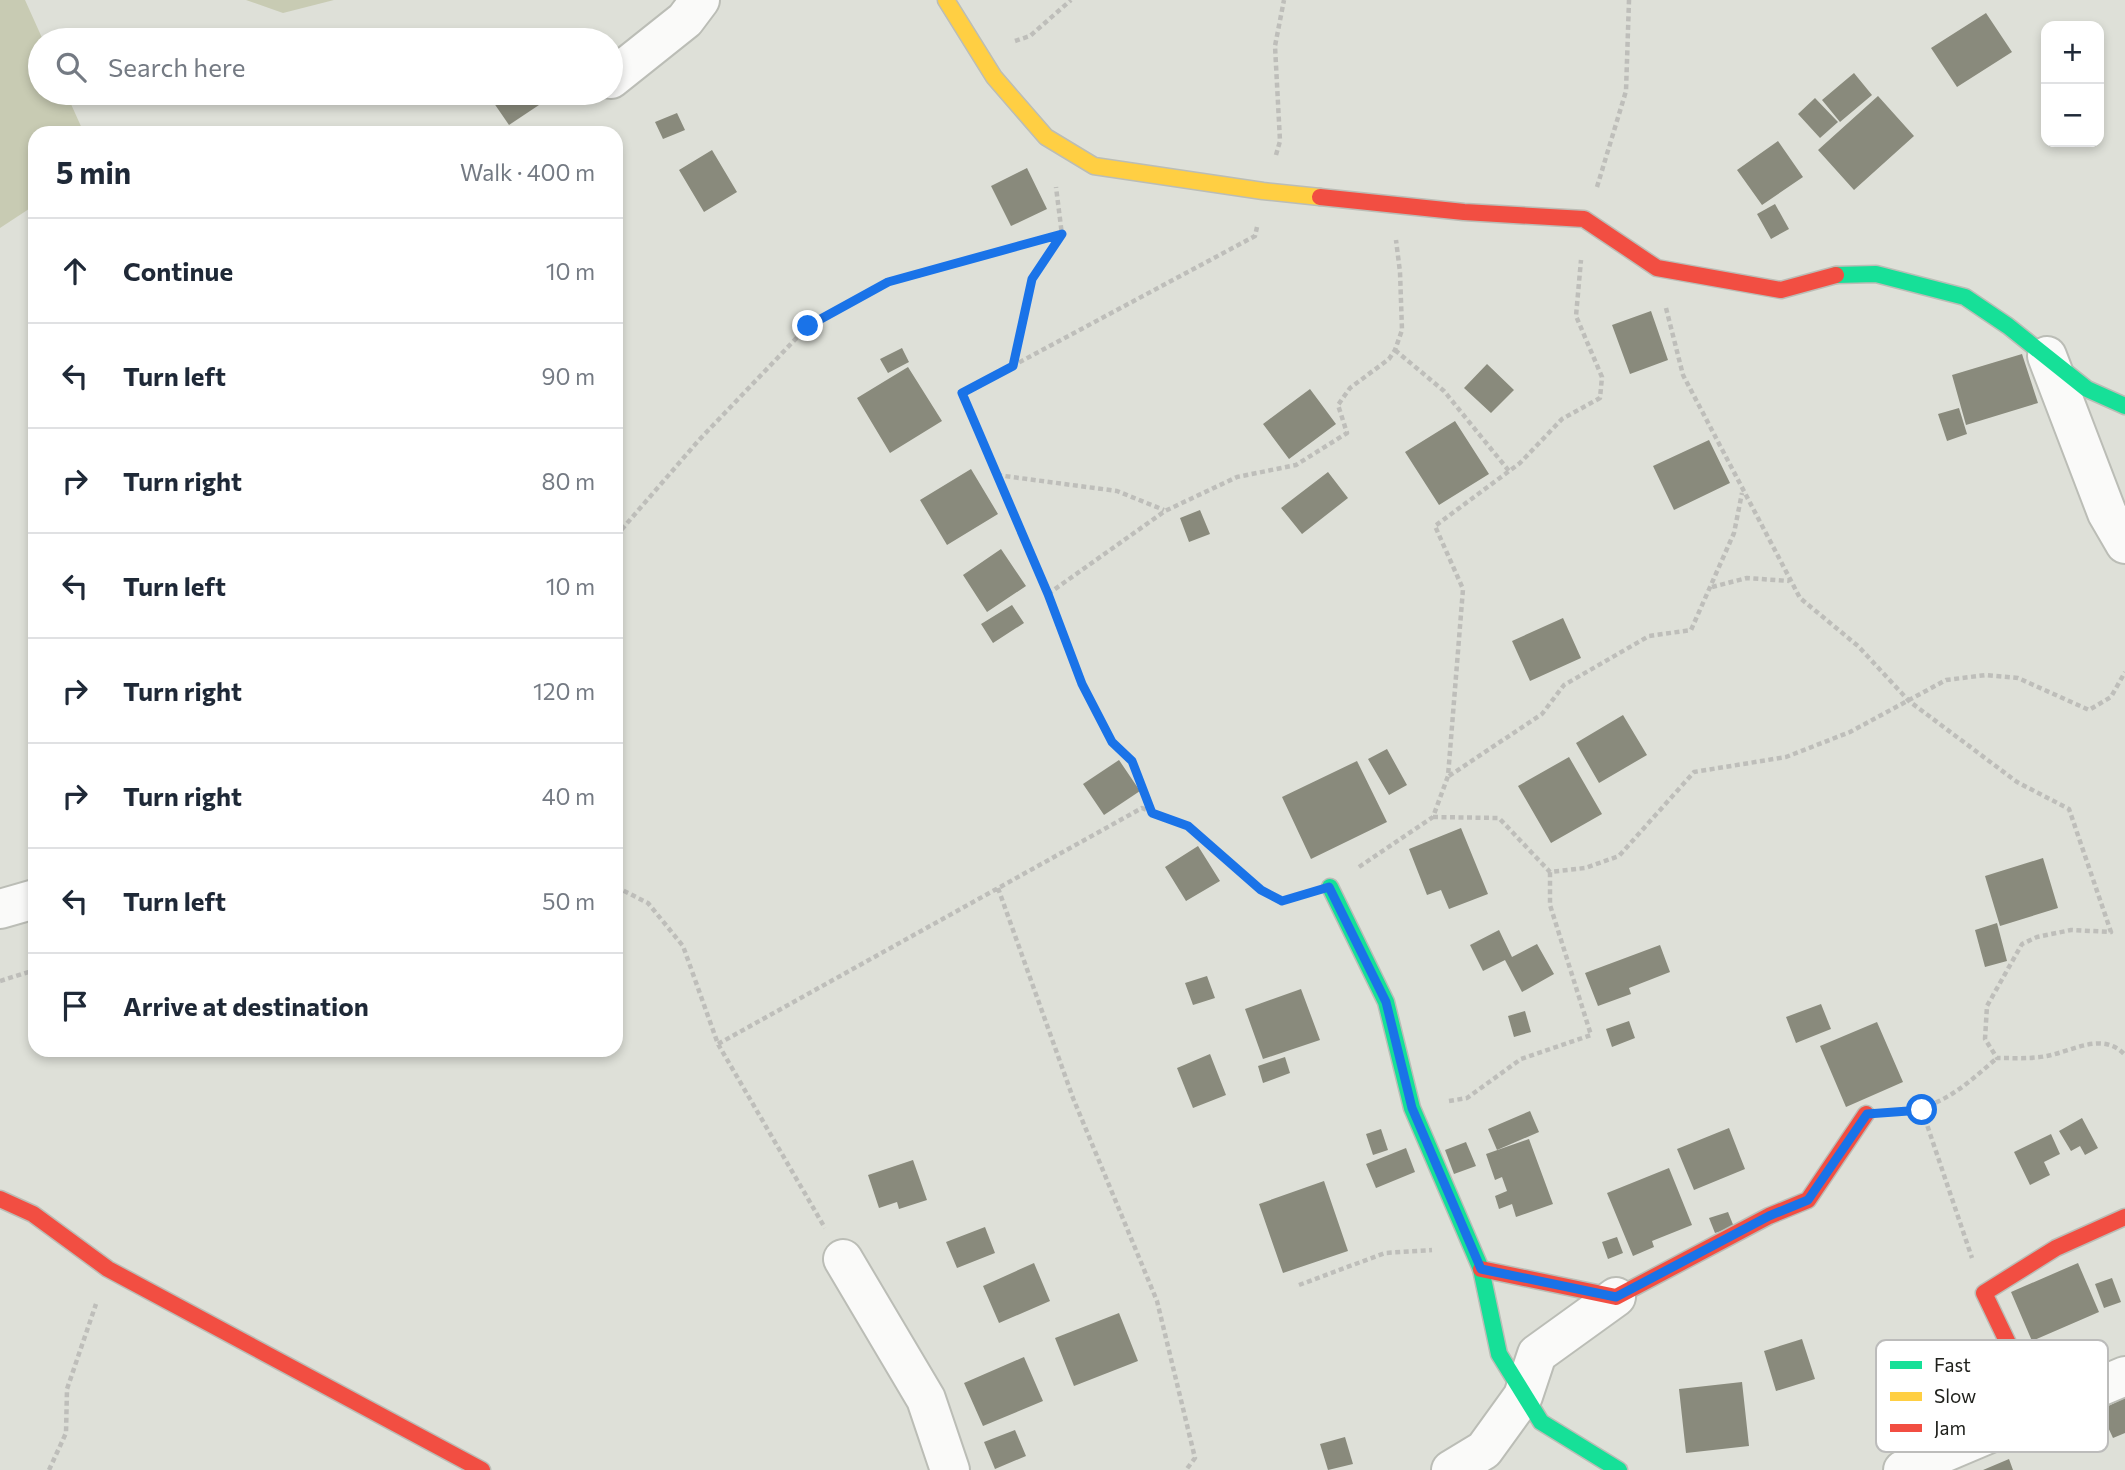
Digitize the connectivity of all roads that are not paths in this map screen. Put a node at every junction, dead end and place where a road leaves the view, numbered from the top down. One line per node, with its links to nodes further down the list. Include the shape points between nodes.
1 (700, 0): 3 (street, via 685,20)
2 (946, 0): 4 (street, via 994,77 1046,137 1094,166 1263,191 1584,219 1657,268 1781,290 1841,273 1876,274 1965,297)
3 (623, 69)
4 (2047, 356): 5 (street, via 2087,388); 6 (street, via 2107,513)
5 (2125, 406)
6 (2125, 544)
7 (1329, 887): 14 (street, via 1386,1002 1412,1108)
8 (28, 901): 9 (street)
9 (0, 909)
10 (1867, 1114): 15 (street, via 1808,1200)
11 (0, 1199): 21 (street, via 33,1214 108,1269)
12 (2125, 1217): 16 (street, via 2056,1248 1984,1293)
13 (843, 1259): 22 (street, via 926,1399)
14 (1481, 1269): 15 (street); 19 (street, via 1499,1354)
15 (1616, 1297): 19 (street, via 1537,1354)
16 (2007, 1340)
17 (2125, 1376): 18 (street)
18 (2108, 1383)
19 (1523, 1396): 23 (street, via 1484,1450); 24 (street, via 1541,1422)
20 (1946, 1452): 25 (street)
21 (482, 1470)
22 (950, 1470)
23 (1451, 1470)
24 (1619, 1470)
25 (1903, 1470)

